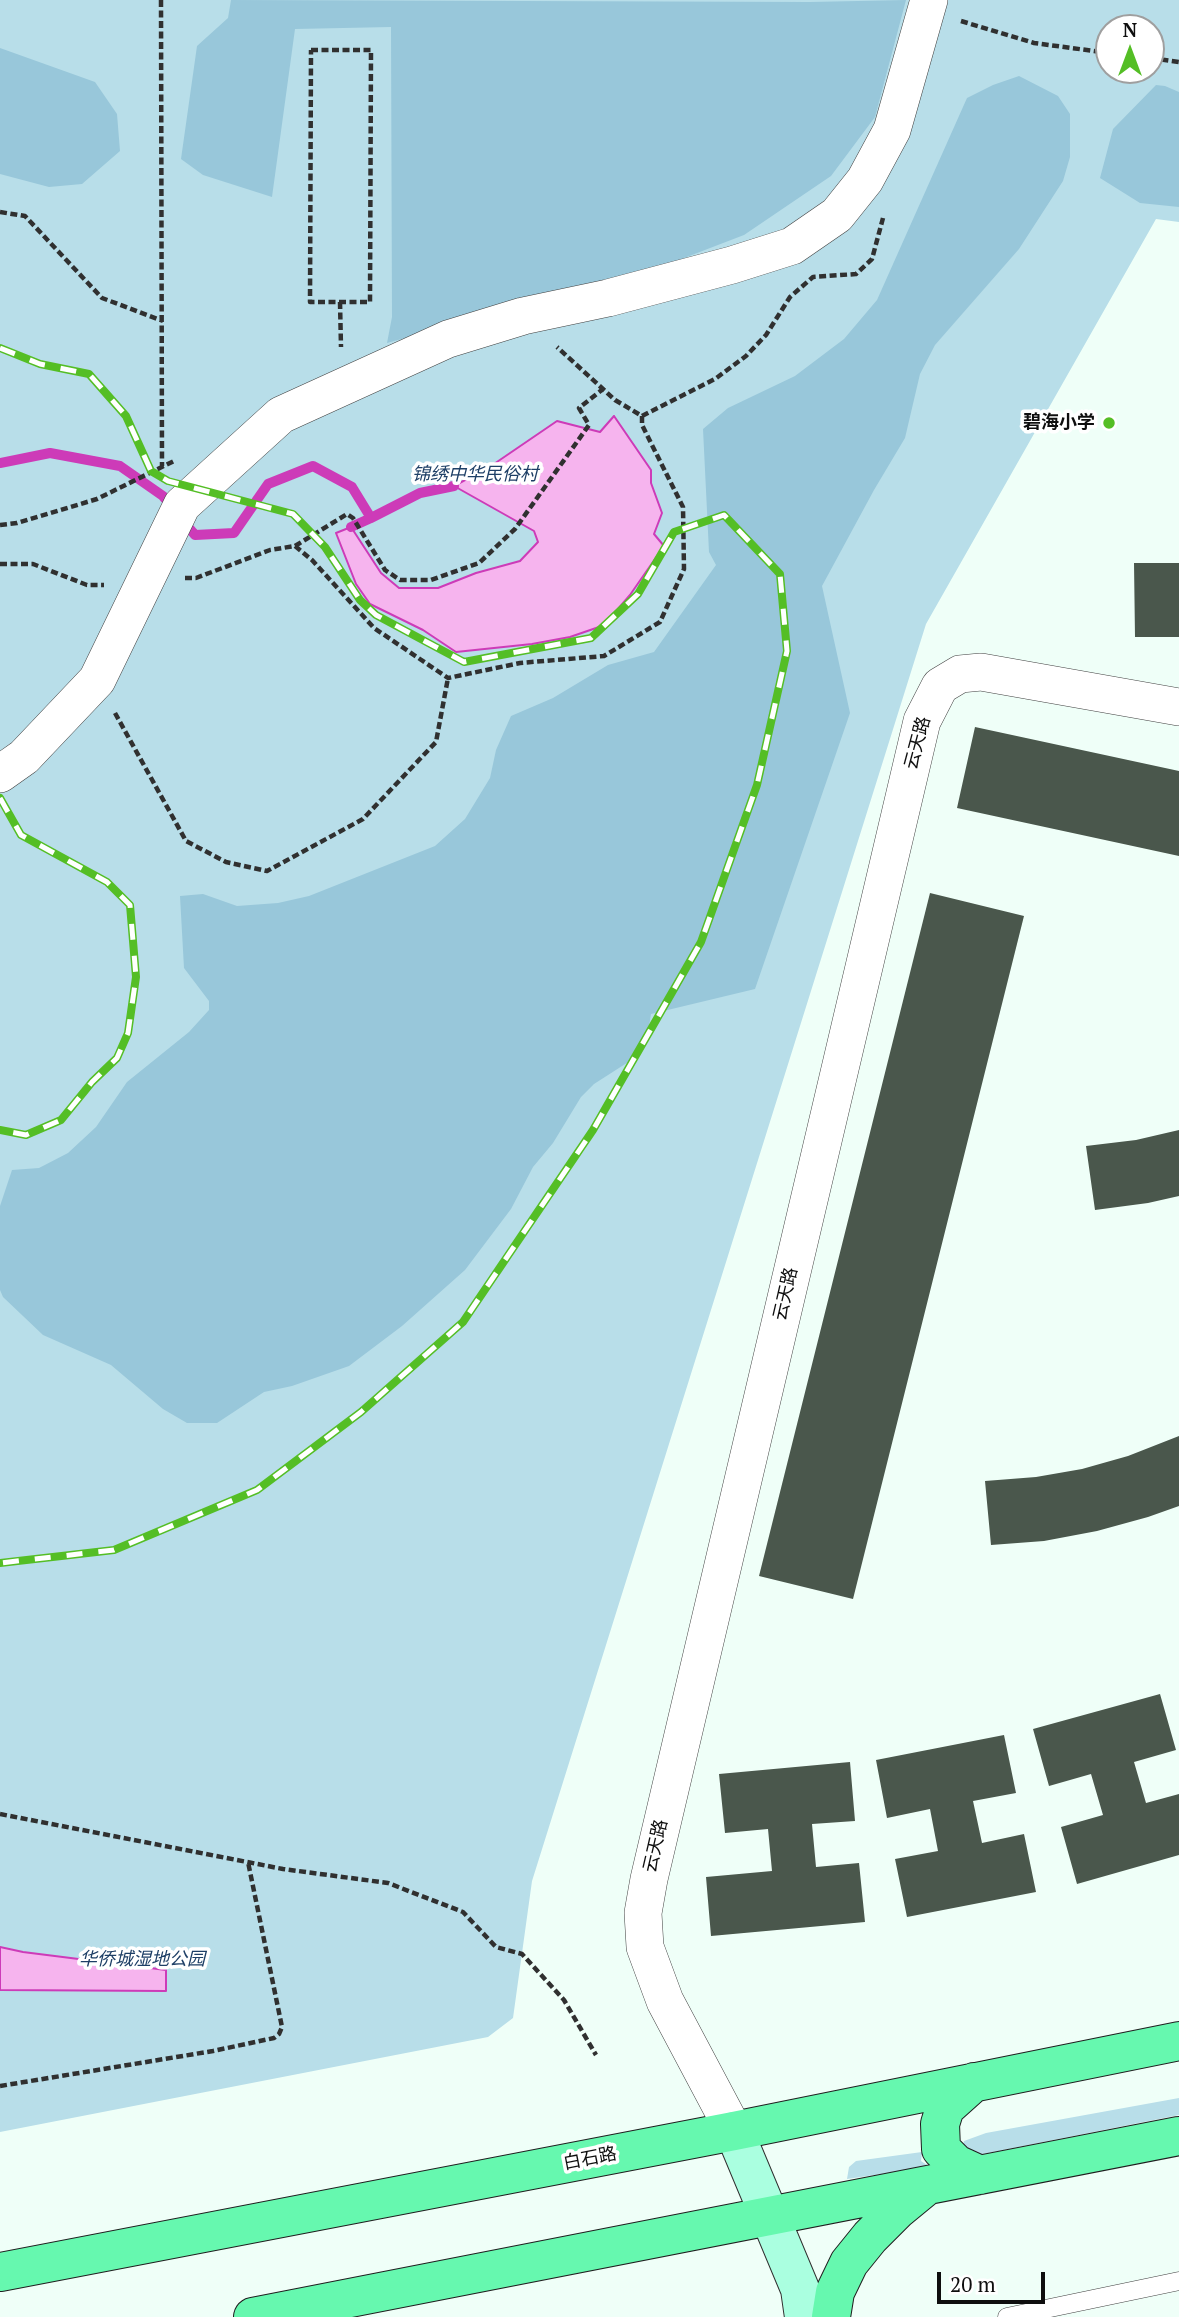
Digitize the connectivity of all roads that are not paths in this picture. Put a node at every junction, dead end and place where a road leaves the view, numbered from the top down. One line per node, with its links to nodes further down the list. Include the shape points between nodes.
1 (928, 5): 3 (street, via 892,130 865,180 836,215 792,246 448,339 281,415 176,516 97,680 24,757)
2 (1179, 707): 6 (street, 云天路, via 981,672 960,674 940,686 922,721 643,1913 645,1947 665,2001)
3 (0, 774)
4 (1179, 2041): 5 (main road, 白石路)
5 (974, 2082): 6 (main road, 白石路); 8 (main road, via 945,2108 941,2149 956,2164)
6 (734, 2131): 10 (street); 11 (main road, 白石路)
7 (1179, 2136): 8 (main road)
8 (980, 2175): 9 (main road)
9 (929, 2184): 10 (main road); 15 (main road, via 897,2210 849,2263 835,2291)
10 (770, 2215): 13 (main road); 14 (street, via 800,2288)
11 (0, 2273)
12 (1179, 2281): 16 (lane)
13 (253, 2317)
14 (804, 2317)
15 (831, 2317)
16 (1007, 2317)

